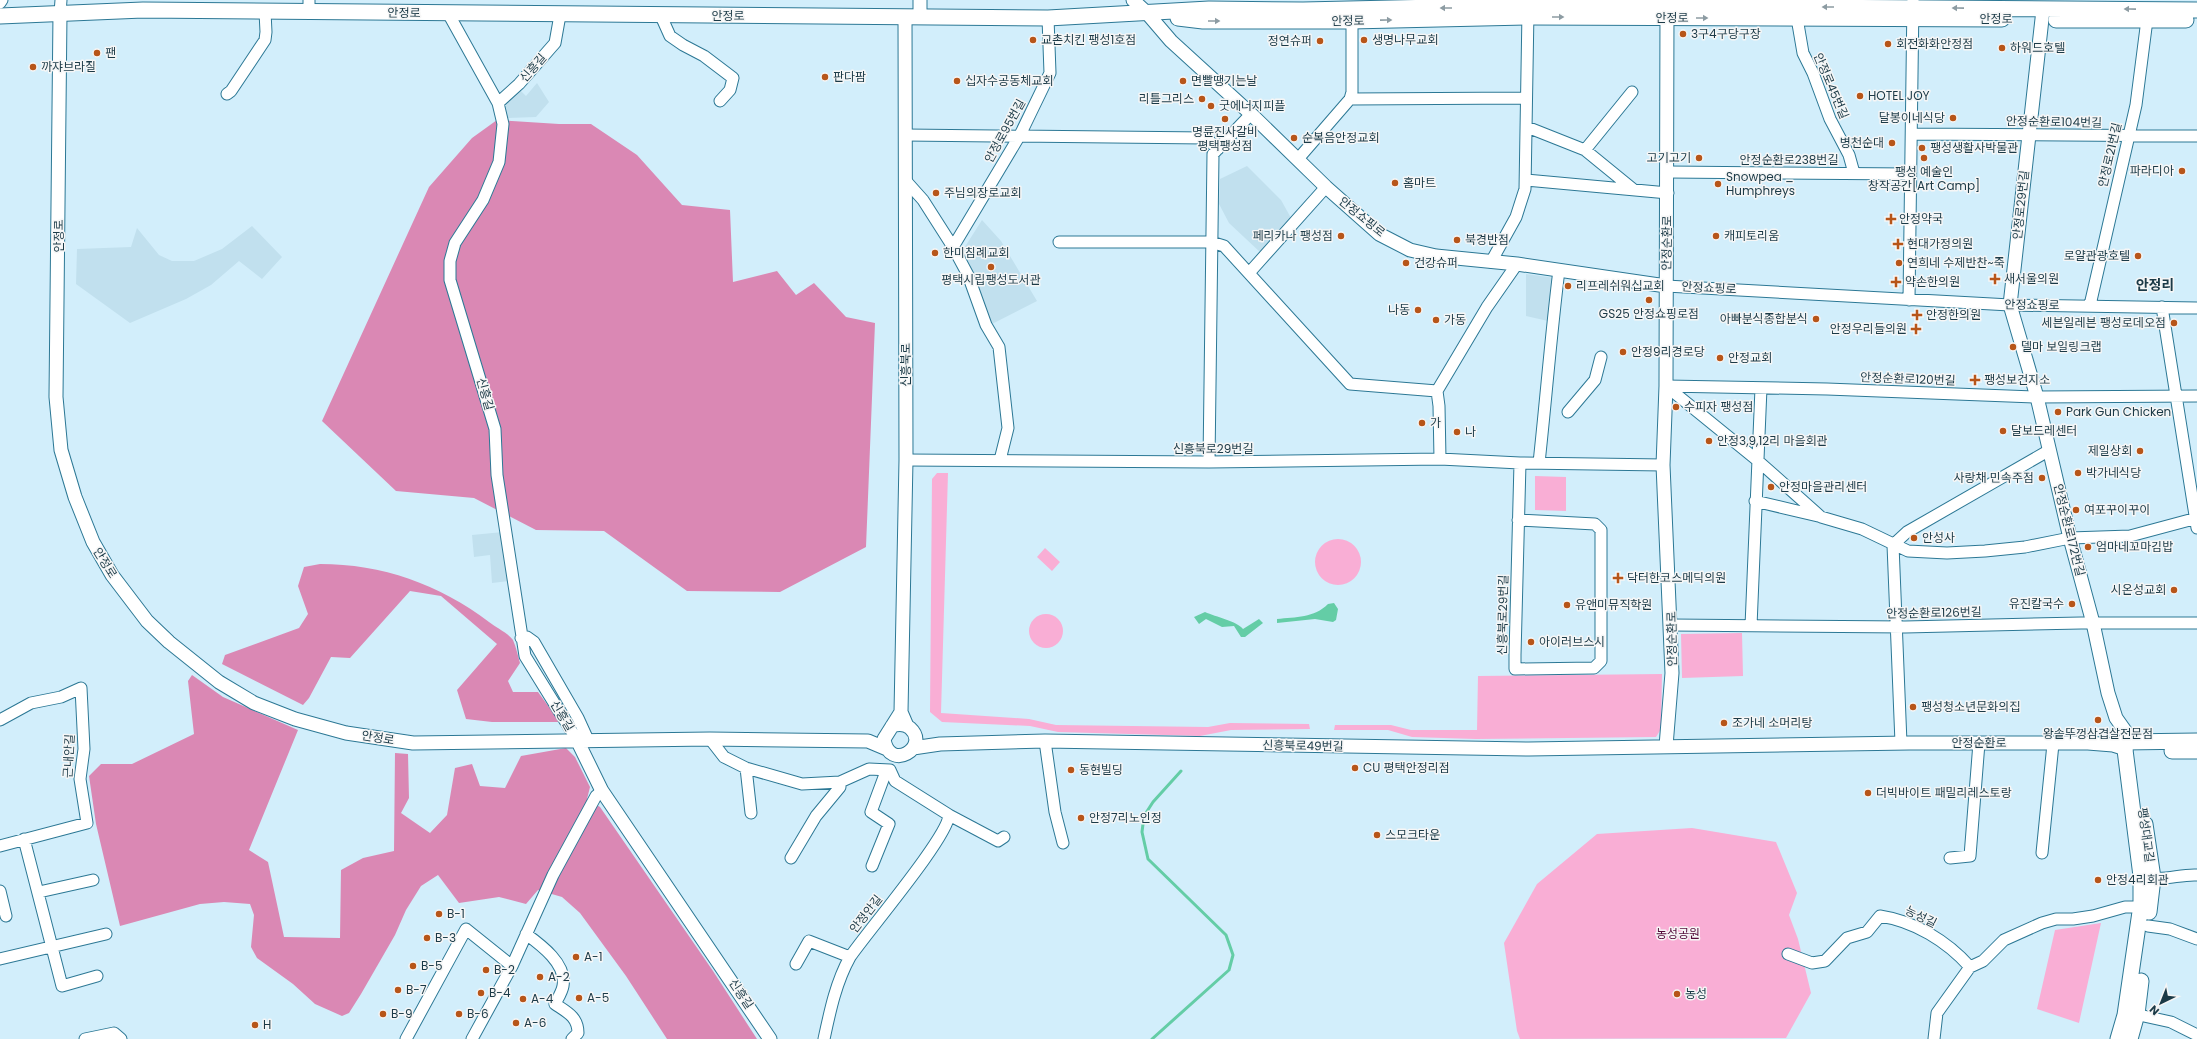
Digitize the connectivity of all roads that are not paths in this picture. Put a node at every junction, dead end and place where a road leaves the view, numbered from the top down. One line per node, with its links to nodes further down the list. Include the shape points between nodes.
1 (2, 0): 4 (street)
2 (920, 0): 27 (street)
3 (1132, 0): 18 (street, 안정쇼핑로)
4 (0, 3)
5 (143, 5): 7 (main road, 안정로); 17 (main road, 안정로)
6 (1208, 5): 18 (main road, 안정로); 21 (main road, 안정로)
7 (60, 6): 24 (main road, 안정로); 101 (street, 안정로, via 56,397 61,450 75,497 93,542 112,575 147,621 189,659 219,682 254,702 295,719 346,733 412,743)
8 (309, 6): 17 (main road, 안정로); 19 (main road, 안정로)
9 (1629, 8): 10 (main road, 안정로); 16 (main road, 안정로)
10 (1667, 8): 11 (main road, 안정로); 47 (street, 안정순환로)
11 (1791, 8): 13 (main road, 안정로); 48 (street, 안정로45번길, via 1803,53 1830,119 1849,155)
12 (1470, 9): 16 (main road, 안정로); 21 (main road, 안정로)
13 (1913, 9): 22 (main road, 안정로); 38 (street)
14 (2104, 10): 22 (main road, 안정로); 23 (main road, 안정로)
15 (2197, 10): 23 (main road, 안정로)
16 (1528, 11): 32 (street)
17 (265, 12): 31 (street, via 265,40)
18 (1147, 13): 21 (main road, 안정로, one-way to 21, via 1203,21); 28 (main road, 안정로); 36 (street, 안정쇼핑로, via 1172,41)
19 (448, 14): 20 (main road, 안정로); 35 (street)
20 (560, 15): 25 (main road, 안정로); 35 (street, 신흥길, via 555,43 520,84)
21 (1352, 15): 33 (street)
22 (2043, 15): 40 (street, 안정로29번길)
23 (2148, 15): 29 (main road, 안정로); 42 (street, 안정로21번길, via 2136,105)
24 (0, 16)
25 (661, 16): 26 (main road, 안정로); 34 (street, via 670,36 704,56 733,78 730,90)
26 (905, 17): 27 (main road, 안정로); 41 (street, 신흥북로)
27 (920, 17): 28 (main road, 안정로)
28 (1048, 18): 39 (street, 안정로95번길, via 1050,73)
29 (2197, 20)
30 (1632, 92): 45 (street)
31 (227, 94)
32 (1526, 98): 33 (street); 37 (street)
33 (1350, 99): 46 (street)
34 (720, 102)
35 (498, 104): 101 (street, 신흥길, via 503,124 499,162 483,200 455,243 450,261 450,280 494,429 497,475 525,656)
36 (1251, 114): 44 (street); 46 (street, 안정쇼핑로)
37 (1527, 127): 45 (street); 50 (street)
38 (1912, 134): 40 (street, 안정순환로104번길); 49 (street)
39 (1020, 135): 41 (street); 44 (street, via 1206,138); 57 (street, 안정로95번길)
40 (2029, 135): 42 (street, 안정순환로104번길); 64 (street, 안정로29번길)
41 (906, 136): 51 (street, 신흥북로)
42 (2128, 136): 43 (street, 안정순환로104번길); 65 (street, 안정로21번길)
43 (2197, 136)
44 (1218, 149): 56 (street, via 1213,154)
45 (1585, 150): 53 (street)
46 (1298, 159): 52 (street, 안정쇼핑로)
47 (1668, 172): 48 (street, 안정순환로238번길); 54 (street, 안정순환로)
48 (1854, 173): 49 (street, 안정순환로238번길)
49 (1910, 174): 63 (street)
50 (1526, 180): 53 (street); 58 (street, via 1516,217)
51 (906, 181): 57 (street, via 923,200); 78 (street, 신흥북로)
52 (1326, 187): 58 (street, 안정쇼핑로, via 1379,234 1410,250 1436,256); 61 (street)
53 (1634, 190): 54 (street)
54 (1668, 193): 62 (street, 안정순환로)
55 (1059, 242): 56 (street)
56 (1211, 242): 61 (street, via 1224,246); 81 (street)
57 (953, 247): 79 (street, via 968,275 986,326 998,347 1008,428)
58 (1491, 262): 59 (street, 안정쇼핑로)
59 (1517, 264): 60 (street, 안정쇼핑로); 71 (street, via 1506,277)
60 (1559, 270): 62 (street, 안정쇼핑로); 83 (street)
61 (1249, 273): 71 (street, via 1350,384)
62 (1666, 286): 63 (street, 안정쇼핑로); 69 (street, 안정순환로)
63 (1909, 300): 64 (street, 안정쇼핑로)
64 (2010, 305): 65 (street, 안정쇼핑로); 74 (street, 안정순환로172번길)
65 (2090, 305): 66 (street, 안정쇼핑로)
66 (2162, 307): 67 (street, 안정쇼핑로); 72 (street)
67 (2197, 308)
68 (1601, 357): 75 (street, via 1595,380)
69 (1666, 386): 70 (street, 안정순환로120번길); 80 (street); 84 (street, 안정순환로)
70 (1760, 388): 74 (street, 안정순환로120번길); 80 (street)
71 (1437, 391): 77 (street)
72 (2175, 395): 73 (street, 안정순환로120번길); 74 (street, 안정순환로120번길); 88 (street)
73 (2197, 396)
74 (2037, 397): 76 (street, 안정순환로172번길)
75 (1568, 412)
76 (2048, 451): 89 (street, 안정순환로172번길); 90 (street, via 1907,532)
77 (1440, 458): 81 (street, 신흥북로29번길); 82 (street, 신흥북로29번길)
78 (906, 460): 79 (street, 신흥북로29번길); 96 (street, 신흥북로)
79 (1000, 460): 81 (street, 신흥북로29번길)
80 (1757, 460): 85 (street); 86 (street)
81 (1209, 462)
82 (1520, 463): 83 (street, 신흥북로29번길); 87 (street, 신흥북로29번길)
83 (1539, 463): 84 (street, 신흥북로29번길)
84 (1663, 465): 93 (street, 안정순환로)
85 (1755, 501): 86 (street); 94 (street)
86 (1821, 517): 90 (street, via 1862,529)
87 (1518, 520): 87 (street, 신흥북로29번길, via 1515,669 1594,668 1601,661 1601,530 1595,524)
88 (2196, 522): 89 (street, via 2130,536)
89 (2070, 538): 90 (street, via 2025,547 1948,553 1908,551); 91 (street, 안정순환로172번길)
90 (1894, 545): 95 (street)
91 (2093, 622): 92 (street, 안정순환로126번길); 95 (street, 안정순환로126번길); 110 (street, 안정순환로172번길, via 2116,718)
92 (2197, 623)
93 (1672, 625): 94 (street, 안정순환로126번길); 109 (street, 안정순환로, via 1672,673)
94 (1751, 626): 95 (street, 안정순환로126번길)
95 (1897, 627): 105 (street)
96 (900, 712): 98 (street); 99 (street)
97 (0, 720): 121 (street, 근내안길, via 31,703 60,697 81,688 84,749 80,779 88,824)
98 (889, 730): 99 (street, via 902,724); 102 (street); 113 (street, via 884,739)
99 (911, 730): 107 (street); 111 (street, via 916,738)
100 (710, 739): 101 (street, 안정로); 102 (street, 안정로); 114 (street, via 724,757)
101 (588, 740): 117 (street, 신흥길)
102 (868, 741): 113 (street)
103 (1045, 741): 107 (street, 신흥북로49번길); 109 (street, 신흥북로49번길, via 1529,749); 122 (street)
104 (2197, 741): 110 (main road)
105 (1901, 743): 106 (street, 안정순환로); 109 (street, 안정순환로)
106 (1979, 743): 108 (street, 안정순환로); 126 (street, via 1970,856)
107 (940, 744): 111 (street, 신흥북로49번길)
108 (2053, 744): 110 (street, 안정순환로); 124 (street)
109 (1666, 746)
110 (2130, 746): 112 (main road, 안정순환로); 129 (main road, 팽성대교길); 133 (main road, 팽성대교길)
111 (913, 748): 113 (street, via 906,754)
112 (2197, 751)
113 (891, 752): 115 (street)
114 (746, 768): 116 (street, via 802,784); 118 (street)
115 (890, 771): 116 (street, via 869,769); 119 (street, via 895,781); 127 (street, via 884,777 871,812 889,824)
116 (840, 782): 125 (street, via 840,787 816,816)
117 (602, 791): 137 (street, via 596,796 573,838); 154 (street, 신흥길)
118 (751, 813)
119 (949, 814): 120 (street, via 998,841); 141 (street, 안정안길, via 949,821 922,860)
120 (1004, 837)
121 (24, 840): 123 (street, 근내안길); 132 (street)
122 (1062, 843)
123 (0, 846)
124 (2042, 853)
125 (791, 858)
126 (1950, 858)
127 (872, 866)
128 (2197, 876): 129 (street, via 2185,874)
129 (2152, 878): 133 (main road, 팽성대교길)
130 (93, 880): 132 (street)
131 (0, 891): 134 (street)
132 (39, 892): 139 (street)
133 (2145, 906): 135 (main road, 팽성대교길); 145 (street, via 2073,919 2056,919 2024,930 2004,940 1983,961); 147 (main road)
134 (6, 916)
135 (2148, 926): 138 (street, via 2170,929); 147 (main road, 팽성대교길)
136 (106, 934): 139 (street)
137 (526, 934): 144 (street); 153 (street, via 543,946 556,960 563,987 555,1004 574,1016 578,1033)
138 (2197, 940)
139 (52, 948): 142 (street); 146 (street, via 62,986)
140 (1788, 954): 145 (street, 농성길, via 1812,963 1824,961 1847,938 1866,932 1880,916 1894,918 1917,927 1946,945)
141 (850, 957): 143 (street, via 808,941); 155 (street, 안정안길, via 844,966)
142 (0, 959)
143 (796, 964)
144 (512, 966): 151 (street, via 466,929); 152 (street)
145 (1970, 967): 156 (street, via 1938,1012)
146 (97, 976)
147 (2131, 1014): 148 (street, via 2171,1022); 157 (main road); 158 (main road, 팽성대교길)
148 (2197, 1035)
149 (85, 1039): 150 (street, via 114,1033)
150 (121, 1039)
151 (406, 1039)
152 (472, 1039)
153 (572, 1039)
154 (770, 1039)
155 (824, 1039)
156 (1934, 1039)
157 (2118, 1039)
158 (2130, 1039)

